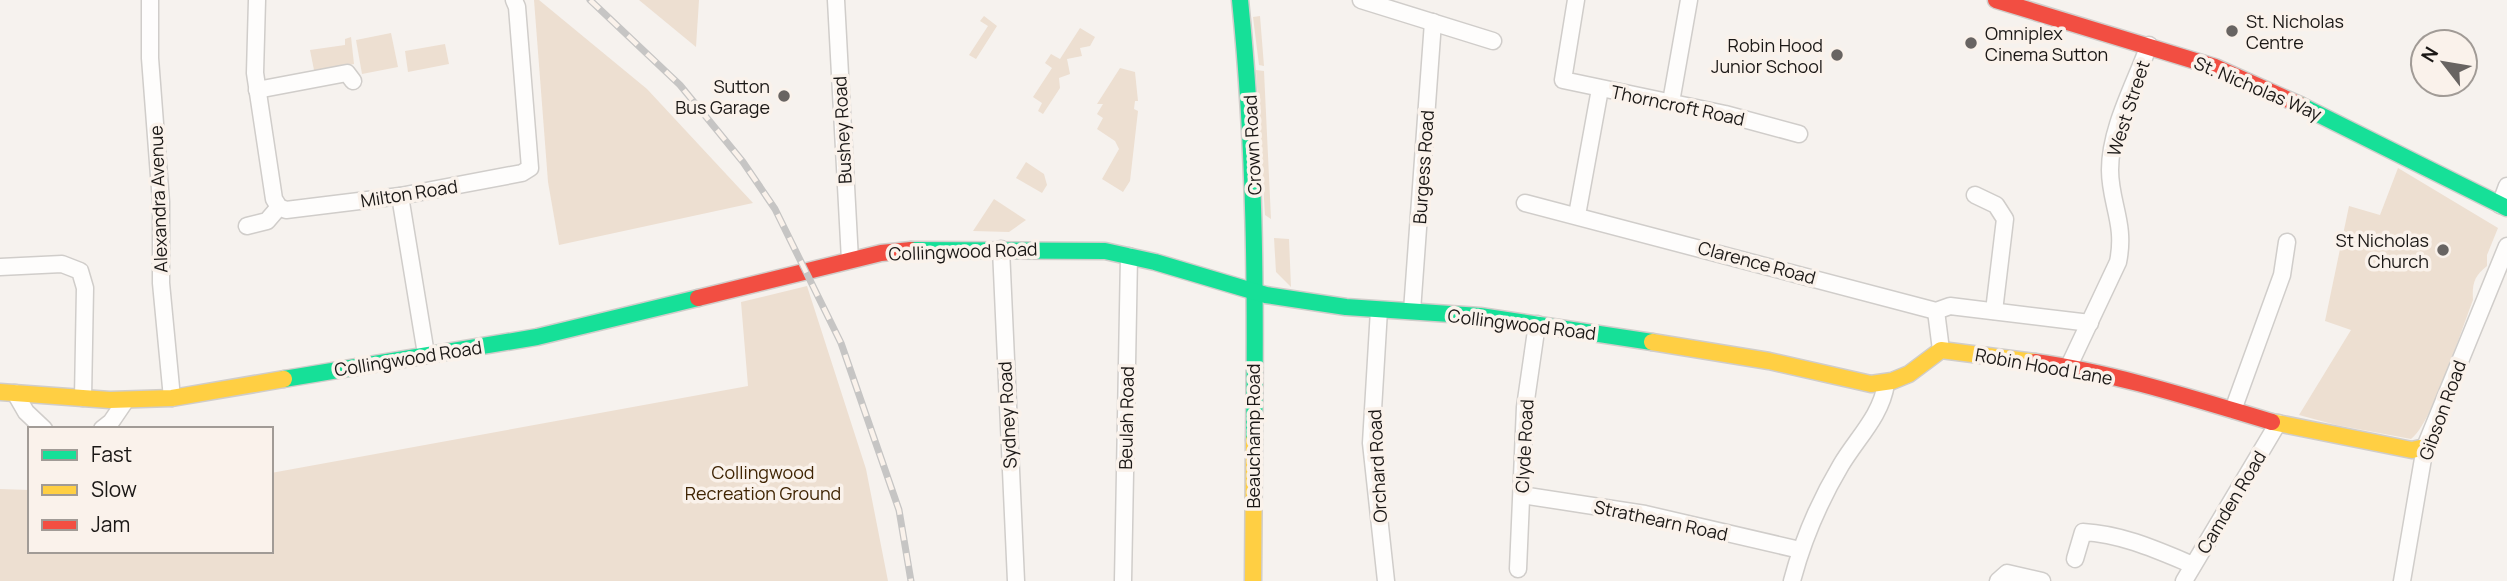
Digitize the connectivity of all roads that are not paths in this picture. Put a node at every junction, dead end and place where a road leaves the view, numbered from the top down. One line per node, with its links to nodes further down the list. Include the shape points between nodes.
1 (150, 0): 45 (street, Alexandra Avenue, via 161,283)
2 (257, 0): 15 (street)
3 (514, 0): 20 (street, Milton Road, via 530,168)
4 (836, 0): 30 (street, Bushey Road)
5 (1240, 0): 32 (street, Crown Road, via 1254,159)
6 (1363, 0): 10 (street)
7 (1576, 0): 14 (street, Thorncroft Road, via 1562,75 1568,83)
8 (1689, 0): 16 (street)
9 (1996, 0): 12 (street, St. Nicholas Way)
10 (1433, 22): 11 (street); 35 (street, Burgess Road)
11 (1493, 41)
12 (2149, 45): 22 (street, St. Nicholas Way, via 2291,100); 37 (street, West Street, via 2111,154 2110,179 2122,247)
13 (353, 81): 15 (street, via 347,73)
14 (1600, 89): 16 (street, Thorncroft Road); 24 (street)
15 (257, 90): 23 (street, via 274,199)
16 (1671, 102): 17 (street, Thorncroft Road)
17 (1799, 134)
18 (2507, 186): 22 (street)
19 (1975, 195): 36 (street, via 1996,205 2005,219)
20 (400, 196): 23 (street, Milton Road); 40 (street)
21 (1525, 203): 24 (street, Clarence Road)
22 (2504, 206)
23 (282, 208): 25 (street, via 267,221)
24 (1577, 215): 34 (street, Clarence Road)
25 (247, 226)
26 (2287, 242): 47 (street, via 2282,275)
27 (2507, 246): 51 (street, Gibson Road)
28 (1001, 248): 29 (street, Collingwood Road, via 1067,248); 30 (street, Collingwood Road, via 935,248); 57 (street, Sydney Road)
29 (1129, 256): 32 (street, Collingwood Road); 58 (street, Beulah Road)
30 (850, 260): 40 (street, Collingwood Road, via 537,337)
31 (0, 267): 44 (street, via 62,264 80,271 85,288)
32 (1253, 291): 33 (street, Collingwood Road); 59 (street, Beauchamp Road)
33 (1379, 310): 35 (street, Collingwood Road); 60 (street, Orchard Road, via 1371,443)
34 (1937, 311): 36 (street, Clarence Road, via 1950,306); 39 (street)
35 (1412, 312): 38 (street, Collingwood Road)
36 (1994, 312): 37 (street, Clarence Road)
37 (2090, 323): 41 (street, West Street)
38 (1537, 324): 42 (street, Collingwood Road); 52 (street, Clyde Road, via 1525,407)
39 (1941, 350): 41 (street, Robin Hood Lane); 42 (street, via 1908,376)
40 (426, 354): 45 (street, Collingwood Road)
41 (2067, 368): 47 (street, Robin Hood Lane)
42 (1886, 384): 53 (street, via 1874,416 1829,485)
43 (8, 392): 44 (street, Collingwood Road); 49 (street)
44 (83, 398): 46 (street, Collingwood Road)
45 (172, 398): 46 (street, Collingwood Road)
46 (126, 400): 50 (street)
47 (2233, 410): 48 (street, Robin Hood Lane)
48 (2278, 423): 51 (street, Robin Hood Lane, via 2412,450); 55 (street, Camden Road)
49 (42, 427)
50 (105, 427)
51 (2425, 447): 65 (street, Gibson Road)
52 (1522, 495): 53 (street, Strathearn Road, via 1645,514); 56 (street, Clyde Road)
53 (1800, 550): 61 (street)
54 (2076, 559): 55 (street, via 2082,532 2103,533)
55 (2193, 565): 64 (street, Camden Road)
56 (1518, 569)
57 (1016, 581)
58 (1123, 581)
59 (1253, 581)
60 (1386, 581)
61 (1791, 581)
62 (1998, 581): 63 (street, via 2007,573)
63 (2042, 581)
64 (2184, 581)
65 (2402, 581)

